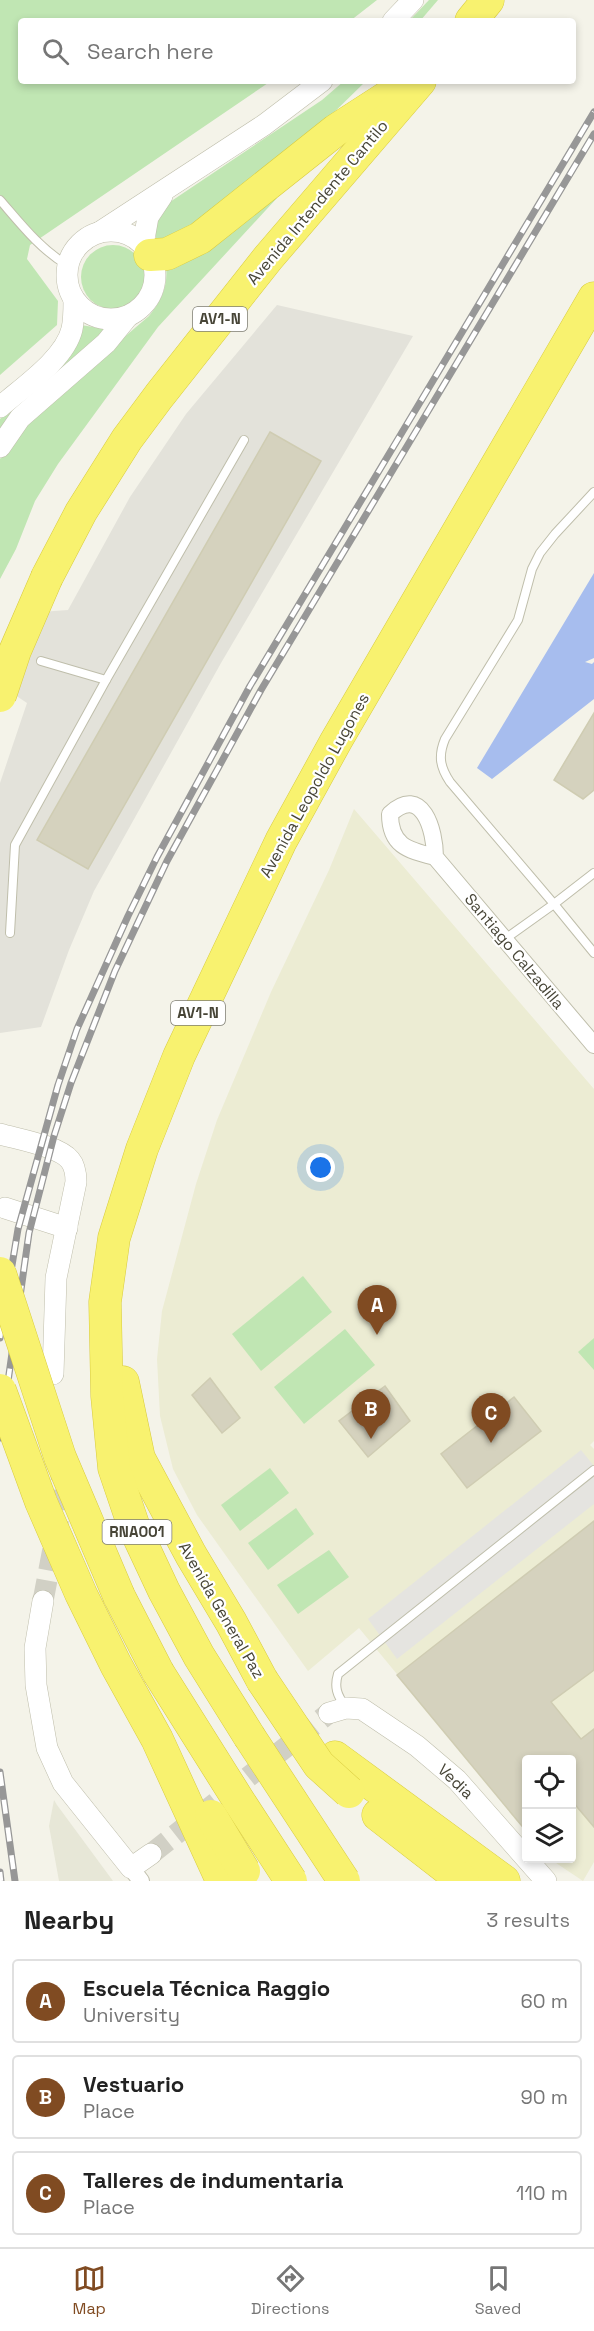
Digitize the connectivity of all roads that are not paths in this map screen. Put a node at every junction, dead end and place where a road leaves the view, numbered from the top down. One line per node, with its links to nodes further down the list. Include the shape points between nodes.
1 (413, 0): 3 (street)
2 (488, 0): 4 (highway)
3 (396, 18)
4 (473, 18)
5 (318, 84): 8 (street)
6 (407, 84): 11 (highway, via 336,130 200,238 167,254)
7 (417, 84): 22 (highway, Avenida Intendente Cantilo / AV1-N, bridge, via 268,258 127,439 81,512 47,577)
8 (165, 191): 10 (street); 11 (street, via 148,217)
9 (0, 200): 12 (lane, via 36,242)
10 (100, 232): 11 (street, via 130,235); 12 (street, via 85,238)
11 (146, 250): 15 (street, via 155,272 152,290 143,306)
12 (67, 265): 14 (street)
13 (594, 298): 34 (highway, Avenida Leopoldo Lugones / AV1-N, via 336,741 236,932 179,1056 142,1149 114,1238)
14 (74, 300): 15 (street, via 89,314 108,320); 16 (street, via 73,327 66,345)
15 (128, 316): 18 (street, via 106,343 20,418)
16 (0, 407)
17 (244, 440): 21 (lane)
18 (0, 447)
19 (594, 492): 25 (lane, via 540,553 518,620 441,750 440,762 450,782)
20 (41, 661): 21 (lane)
21 (106, 680): 26 (lane, via 15,845)
22 (0, 696)
23 (435, 857): 27 (street, Santiago Calzadilla)
24 (594, 873): 25 (lane)
25 (554, 904): 27 (lane); 28 (lane)
26 (10, 933)
27 (505, 939): 29 (street, Santiago Calzadilla)
28 (594, 953)
29 (594, 1045)
30 (0, 1134): 32 (street, via 61,1152 71,1161 76,1182)
31 (5, 1208): 32 (street)
32 (67, 1228): 35 (street, via 56,1278)
33 (0, 1273): 45 (highway, RNA001, bridge, via 60,1456 119,1596 158,1672)
34 (105, 1302): 39 (highway, Avenida General Paz, via 139,1458); 46 (highway, RNA001, bridge, via 106,1396 114,1468 134,1527 199,1656)
35 (53, 1374)
36 (0, 1390): 44 (highway, bridge, via 41,1502 81,1594 157,1740 204,1805)
37 (594, 1470): 40 (lane, via 338,1674)
38 (44, 1601): 43 (street, via 35,1648 36,1685 47,1748 63,1783)
39 (255, 1669): 42 (highway, Avenida General Paz, bridge, via 335,1757); 42 (highway, bridge, via 319,1765 349,1792)
40 (337, 1710): 48 (street, Vedia, via 353,1707 368,1712 434,1759)
41 (151, 1854): 43 (street)
42 (463, 1866): 47 (highway, Avenida General Paz)
43 (136, 1875)
44 (238, 1878)
45 (291, 1881)
46 (344, 1881)
47 (504, 1881)
48 (546, 1881)

